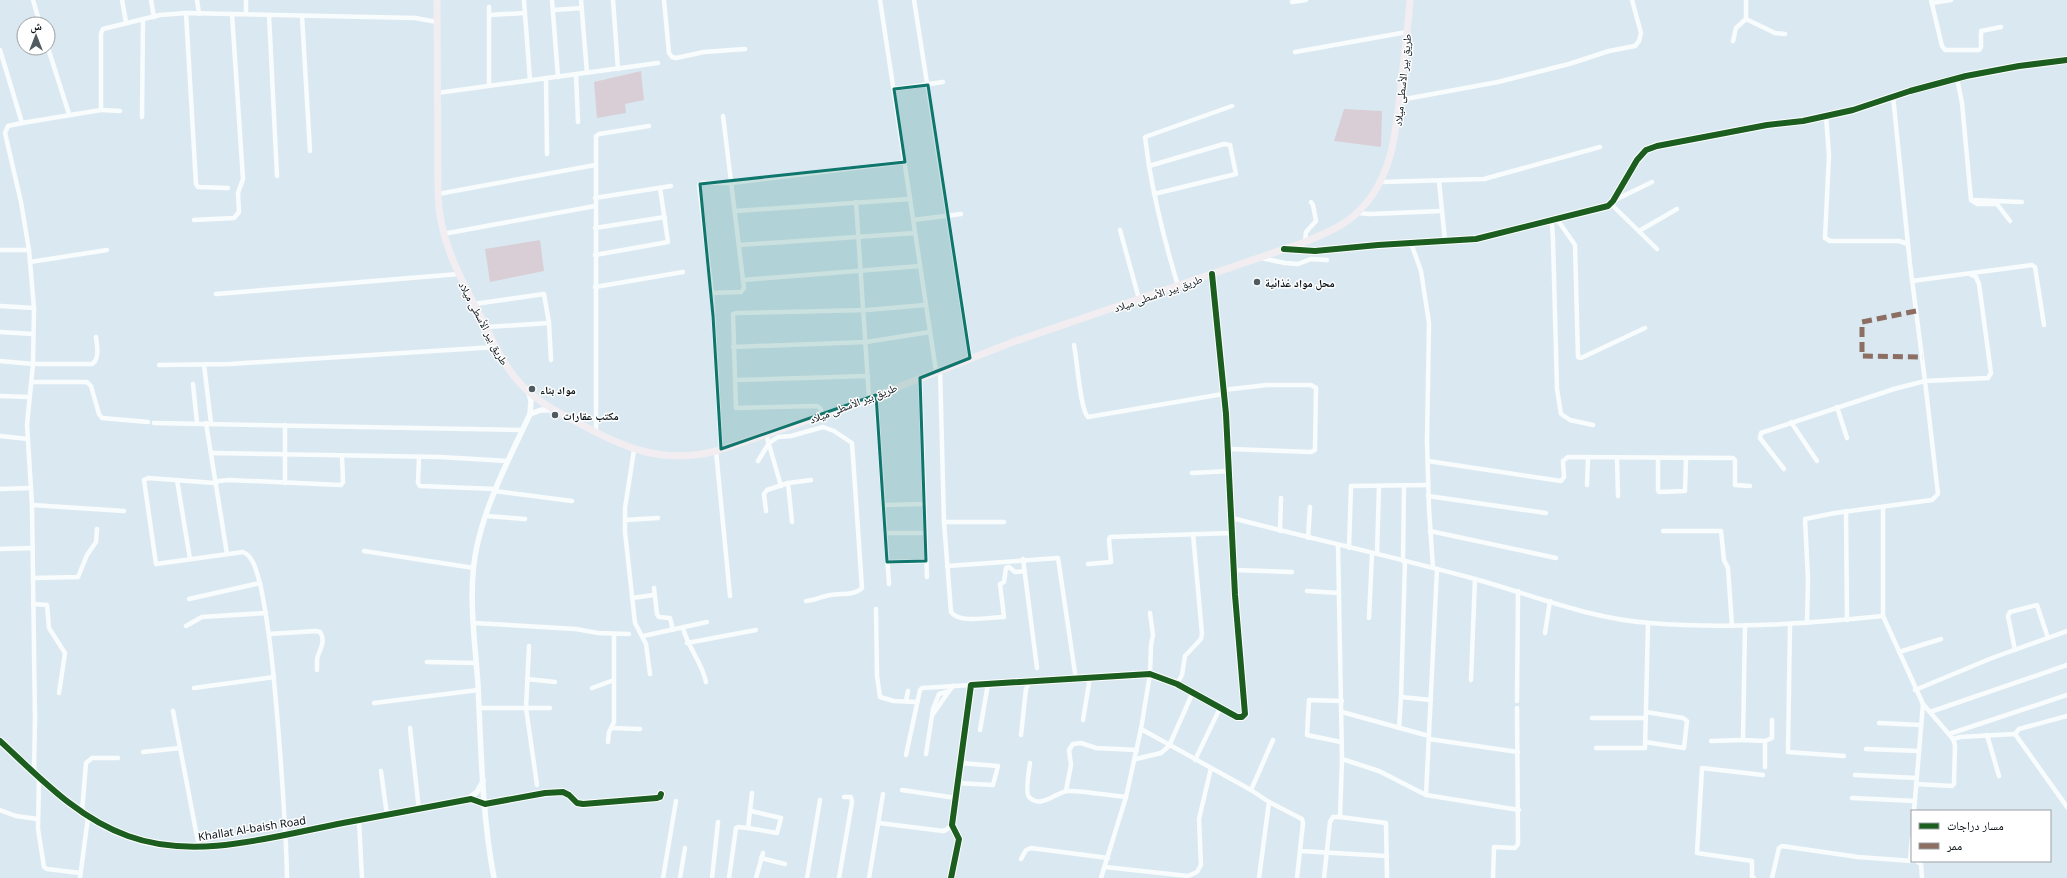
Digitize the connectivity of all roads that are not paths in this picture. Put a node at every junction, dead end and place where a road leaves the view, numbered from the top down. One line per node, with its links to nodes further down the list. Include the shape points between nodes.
1 (33, 0): 31 (street)
2 (122, 0): 36 (street)
3 (151, 0): 33 (street)
4 (197, 0): 26 (street)
5 (246, 0): 28 (street)
6 (437, 0): 37 (main road, طريق بير الأسطى ميلاد)
7 (552, 0): 23 (street)
8 (581, 0): 22 (street)
9 (613, 0): 48 (street)
10 (664, 0): 42 (street, via 669,53 672,57)
11 (880, 0): 58 (street)
12 (914, 0): 56 (street)
13 (1306, 0): 19 (street)
14 (1410, 0): 39 (main road, طريق بير الأسطى ميلاد)
15 (1632, 0): 61 (street, via 1641,33 1635,46 1498,82)
16 (1746, 0): 35 (street)
17 (1951, 0): 20 (street)
18 (524, 1): 24 (street)
19 (1292, 2)
20 (1932, 2): 38 (street, via 1945,50 1980,50 1981,31)
21 (489, 6): 30 (street)
22 (582, 8): 23 (street); 49 (street)
23 (553, 10): 51 (street)
24 (525, 12): 30 (street); 54 (street)
25 (186, 13): 26 (street); 33 (street); 85 (street, via 196,184 198,187)
26 (199, 14): 27 (street)
27 (232, 14): 28 (street); 105 (street, via 243,179 238,193 239,212 234,218)
28 (246, 14): 29 (street)
29 (269, 15): 32 (street); 79 (street)
30 (489, 15): 57 (street)
31 (38, 16)
32 (302, 16): 37 (street, via 416,18); 74 (street)
33 (154, 17): 34 (street)
34 (143, 19): 36 (street); 68 (street)
35 (1746, 19): 40 (street, via 1775,33); 41 (street, via 1736,28)
36 (126, 22): 63 (street, via 105,27 101,31)
37 (437, 22): 59 (main road, طريق بير الأسطى ميلاد)
38 (2001, 27)
39 (1407, 32): 44 (street); 61 (main road, طريق بير الأسطى ميلاد)
40 (1785, 34)
41 (1733, 41)
42 (745, 49)
43 (0, 50): 70 (street)
44 (1295, 52)
45 (51, 56): 65 (street)
46 (2067, 60): 53 (street)
47 (658, 63): 48 (street)
48 (618, 69): 49 (street)
49 (587, 73): 50 (street)
50 (576, 74): 51 (street); 69 (street)
51 (558, 77): 52 (street)
52 (546, 78): 54 (street); 75 (street)
53 (1957, 78): 60 (street); 91 (street, via 1962,103)
54 (530, 80): 57 (street)
55 (943, 82): 56 (street)
56 (928, 84): 58 (street); 102 (street)
57 (490, 86): 59 (street)
58 (894, 89): 76 (street)
59 (438, 92): 87 (main road, طريق بير الأسطى ميلاد)
60 (1894, 96): 67 (street); 118 (street)
61 (1400, 100): 81 (main road, طريق بير الأسطى ميلاد, via 1394,146)
62 (1232, 106): 78 (street, via 1145,137)
63 (101, 110): 64 (street); 65 (street)
64 (120, 111)
65 (69, 114): 70 (street)
66 (723, 116): 83 (street)
67 (1826, 116): 94 (street, via 1650,148 1638,160); 118 (street, via 1829,155 1825,238 1830,241 1899,241)
68 (142, 117)
69 (578, 122)
70 (22, 123): 72 (street, via 6,127)
71 (649, 126): 77 (street, via 597,134)
72 (3, 137): 123 (street, via 18,189)
73 (1600, 147): 80 (street, via 1484,178)
74 (310, 151)
75 (547, 154)
76 (905, 162): 83 (street); 90 (street)
77 (595, 165): 87 (street); 89 (street)
78 (1149, 166): 88 (street); 88 (street, via 1226,144 1230,145 1236,171 1234,175)
79 (277, 176)
80 (1439, 181): 81 (street); 99 (street)
81 (1381, 182): 100 (main road, طريق بير الأسطى ميلاد)
82 (1652, 182): 94 (street)
83 (731, 183): 98 (street); 139 (street, via 702,183 698,186)
84 (672, 186): 86 (street)
85 (228, 188)
86 (660, 188): 89 (street); 103 (street)
87 (438, 194): 113 (main road, طريق بير الأسطى ميلاد)
88 (1154, 194): 137 (street, via 1163,237)
89 (595, 198): 96 (street)
90 (910, 198): 92 (street); 106 (street)
91 (1971, 200): 95 (street); 108 (street, via 1976,204 1997,204)
92 (856, 202): 98 (street); 114 (street)
93 (1310, 202): 115 (street, via 1316,220 1306,232)
94 (1612, 202): 104 (street); 111 (street)
95 (2022, 202)
96 (595, 206): 109 (street); 113 (street)
97 (1678, 209): 111 (street)
98 (735, 211): 119 (street)
99 (1442, 211): 100 (street); 116 (street)
100 (1358, 213): 115 (main road, طريق بير الأسطى ميلاد, via 1334,229)
101 (961, 214): 102 (street)
102 (947, 216): 106 (street); 159 (street)
103 (665, 217): 109 (street); 125 (street, via 669,240 667,243)
104 (1557, 219): 107 (street); 150 (street, via 1575,245 1578,357 1581,358)
105 (194, 220)
106 (913, 220): 112 (street)
107 (1549, 221): 116 (street, via 1495,236); 188 (street, via 1552,225 1553,239 1557,389 1561,414 1570,420)
108 (2010, 221)
109 (595, 228): 125 (street)
110 (1120, 230): 141 (street)
111 (1639, 231): 121 (street)
112 (915, 233): 114 (street); 129 (street)
113 (443, 234): 132 (main road, طريق بير الأسطى ميلاد)
114 (859, 237): 119 (street); 130 (street)
115 (1305, 242): 120 (main road, طريق بير الأسطى ميلاد)
116 (1445, 242): 117 (street)
117 (1411, 243): 120 (street, via 1315,251); 209 (street, via 1421,271 1429,323)
118 (1908, 244): 136 (street)
119 (739, 246): 135 (street)
120 (1284, 249): 126 (main road, طريق بير الأسطى ميلاد)
121 (1657, 249)
122 (0, 250): 123 (street)
123 (29, 250): 128 (street)
124 (107, 250): 128 (street)
125 (595, 255): 138 (street)
126 (1260, 257): 127 (street, via 1298,264 1311,259); 133 (main road, طريق بير الأسطى ميلاد)
127 (1327, 260)
128 (30, 262): 145 (street)
129 (920, 266): 130 (street); 143 (street)
130 (862, 271): 135 (street); 146 (street)
131 (683, 272): 138 (street)
132 (459, 274): 140 (street); 142 (main road, طريق بير الأسطى ميلاد)
133 (1212, 274): 137 (main road, طريق بير الأسطى ميلاد); 172 (street)
134 (1970, 274): 136 (street); 148 (street, via 2033,266); 169 (street, via 1975,276 1979,284 1991,375 1988,378)
135 (743, 280): 139 (street, via 743,291)
136 (1912, 281): 169 (street)
137 (1178, 286): 141 (main road, طريق بير الأسطى ميلاد)
138 (595, 287): 190 (street)
139 (712, 293): 198 (street)
140 (216, 294)
141 (1139, 299): 159 (main road, طريق بير الأسطى ميلاد)
142 (474, 304): 147 (street, via 543,293); 149 (main road, طريق بير الأسطى ميلاد)
143 (925, 305): 146 (street); 152 (street)
144 (0, 306): 145 (street)
145 (34, 308): 153 (street)
146 (864, 310): 155 (street); 158 (street, via 734,313)
147 (549, 323): 149 (street); 160 (street)
148 (2044, 325)
149 (486, 327): 157 (main road, طريق بير الأسطى ميلاد)
150 (1645, 328)
151 (0, 332): 153 (street)
152 (930, 332): 155 (street); 165 (street)
153 (33, 334): 162 (street)
154 (96, 337): 162 (street, via 97,357 92,364)
155 (866, 342): 158 (street); 166 (street)
156 (1074, 345): 172 (street, via 1082,402 1088,417)
157 (496, 347): 164 (street); 173 (main road, طريق بير الأسطى ميلاد, via 508,368)
158 (733, 347): 168 (street)
159 (970, 358): 165 (main road, طريق بير الأسطى ميلاد)
160 (551, 360)
161 (0, 361): 162 (street)
162 (33, 364): 170 (street)
163 (159, 365): 164 (street)
164 (204, 365): 186 (street)
165 (938, 370): 167 (main road, طريق بير الأسطى ميلاد); 247 (street)
166 (868, 376): 168 (street); 177 (street)
167 (920, 378): 174 (main road, طريق بير الأسطى ميلاد); 232 (street)
168 (735, 380): 181 (street, via 735,407 738,409 814,406 820,408)
169 (1925, 381): 178 (street); 236 (street, via 1938,494 1932,500)
170 (31, 382): 176 (street); 182 (street, via 87,382 91,386 102,418)
171 (193, 384): 185 (street)
172 (1223, 392): 196 (street); 196 (street, via 1267,385 1311,385 1316,388 1315,450 1311,452)
173 (529, 393): 179 (main road, طريق بير الأسطى ميلاد); 180 (street)
174 (876, 395): 177 (main road, طريق بير الأسطى ميلاد); 234 (street)
175 (0, 396): 176 (street)
176 (29, 397): 194 (street)
177 (869, 398): 181 (main road, طريق بير الأسطى ميلاد)
178 (1837, 407): 183 (street); 193 (street)
179 (554, 410): 180 (street); 190 (main road, طريق بير الأسطى ميلاد)
180 (530, 414): 189 (street)
181 (823, 416): 191 (main road, طريق بير الأسطى ميلاد)
182 (148, 422)
183 (1791, 422): 210 (street); 211 (street, via 1763,432 1760,436)
184 (154, 423): 185 (street)
185 (197, 423): 186 (street)
186 (208, 423): 187 (street); 199 (street)
187 (285, 425): 189 (street); 200 (street)
188 (1593, 425)
189 (522, 430): 207 (street)
190 (596, 433): 197 (main road, طريق بير الأسطى ميلاد)
191 (766, 434): 195 (street); 198 (main road, طريق بير الأسطى ميلاد)
192 (0, 436): 194 (street)
193 (1847, 438)
194 (28, 439): 225 (street)
195 (769, 443): 208 (street); 221 (street); 291 (street, via 778,436 792,436 823,426 852,443 862,588 854,592)
196 (1228, 449): 212 (street)
197 (634, 450): 198 (main road, طريق بير الأسطى ميلاد, via 678,456); 245 (street)
198 (718, 450): 288 (street)
199 (211, 453): 200 (street); 216 (street)
200 (285, 455): 201 (street); 217 (street)
201 (342, 456): 202 (street); 217 (street, via 343,484)
202 (419, 457): 207 (street); 227 (street, via 420,486)
203 (1588, 458): 204 (street); 209 (street, via 1564,458 1564,477 1561,481); 220 (street)
204 (1617, 458): 205 (street); 229 (street)
205 (1658, 458): 206 (street); 206 (street, via 1659,492 1685,491)
206 (1686, 459): 224 (street, via 1734,459 1736,485)
207 (508, 461): 227 (street)
208 (758, 461)
209 (1428, 461): 219 (street)
210 (1817, 461)
211 (1784, 469)
212 (1230, 471): 213 (street); 243 (street)
213 (1192, 473)
214 (177, 480): 216 (street); 267 (street); 267 (street, via 148,478 143,482 155,562 157,564)
215 (811, 480): 218 (street)
216 (215, 483): 217 (street, via 229,480); 263 (street)
217 (284, 483)
218 (788, 483): 221 (street); 246 (street)
219 (1428, 485): 223 (street); 228 (street)
220 (1587, 485)
221 (781, 486): 238 (street, via 765,492)
222 (1379, 486): 223 (street); 260 (street, via 1351,486); 264 (street)
223 (1404, 486): 269 (street)
224 (1750, 486)
225 (31, 488): 226 (street); 233 (street)
226 (0, 489)
227 (496, 490): 231 (street); 241 (street)
228 (1428, 496): 240 (street); 251 (street)
229 (1618, 496)
230 (1281, 498): 250 (street)
231 (572, 501)
232 (924, 504): 234 (street); 254 (street)
233 (32, 505): 237 (street); 259 (street)
234 (884, 505): 253 (street)
235 (1310, 507): 257 (street)
236 (1883, 508): 239 (street); 297 (street)
237 (124, 511)
238 (766, 511)
239 (1846, 511): 299 (street); 303 (street, via 1808,517 1804,522 1808,580)
240 (1546, 513)
241 (486, 516): 244 (street); 273 (street)
242 (658, 518): 245 (street)
243 (1232, 518): 250 (street); 255 (street)
244 (525, 519)
245 (625, 520): 289 (street)
246 (792, 522)
247 (944, 522): 248 (street); 272 (street)
248 (1004, 522)
249 (96, 529): 279 (street, via 96,542 87,555 78,577)
250 (1280, 531): 257 (street)
251 (1430, 531): 265 (street); 274 (street)
252 (1663, 531): 306 (street, via 1721,531 1724,560 1728,568)
253 (886, 533): 254 (street); 270 (street)
254 (925, 533): 268 (street)
255 (1232, 533): 256 (street); 275 (street)
256 (1193, 534): 271 (street, via 1110,537 1110,562); 340 (street, via 1202,634 1185,656 1182,675)
257 (1308, 538): 258 (street)
258 (1338, 545): 260 (street); 286 (street)
259 (33, 548): 261 (street); 279 (street)
260 (1349, 548): 264 (street)
261 (0, 549)
262 (364, 551): 273 (street)
263 (227, 554): 267 (street); 281 (street, via 243,552 248,555)
264 (1374, 554): 269 (street); 298 (street)
265 (1556, 558)
266 (1023, 559): 272 (street); 276 (street); 328 (street, via 1059,559)
267 (190, 560)
268 (926, 561): 270 (street); 278 (street)
269 (1404, 561): 274 (street); 352 (street)
270 (887, 562): 282 (street)
271 (1088, 564)
272 (947, 566): 276 (street, via 951,612 963,619 1004,617 1000,584 1004,582 1006,568 1009,566 1015,572)
273 (474, 568): 301 (street)
274 (1435, 568): 280 (street); 353 (street)
275 (1234, 570): 277 (street); 363 (street, via 1245,714 1237,717)
276 (1025, 571): 326 (street)
277 (1292, 572)
278 (927, 577)
279 (34, 578): 293 (street)
280 (1475, 579): 285 (street); 335 (street)
281 (260, 583): 290 (street); 295 (street)
282 (889, 584)
283 (654, 588): 287 (street)
284 (1307, 591): 286 (street)
285 (1518, 591): 292 (street); 356 (street)
286 (1339, 593): 355 (street)
287 (654, 594): 289 (street); 309 (street, via 657,614 659,617 670,618)
288 (730, 596)
289 (632, 598): 316 (street, via 636,627)
290 (189, 599)
291 (806, 601)
292 (1550, 601): 302 (street, via 1601,615); 312 (street)
293 (34, 604): 350 (street, via 47,605 49,628 65,653); 417 (street)
294 (876, 609): 354 (street, via 879,694 884,699)
295 (266, 613): 305 (street, via 202,617); 313 (street)
296 (1150, 613): 330 (street, via 1154,630)
297 (1883, 616): 299 (street); 322 (street)
298 (1369, 618)
299 (1847, 620): 303 (street)
300 (707, 622): 308 (street)
301 (474, 623): 314 (street, via 576,629); 324 (street)
302 (1648, 623): 306 (street); 367 (street)
303 (1807, 623): 304 (street)
304 (1790, 624): 307 (street); 407 (street, via 1788,752)
305 (186, 626)
306 (1732, 626): 307 (street)
307 (1745, 626): 390 (street)
308 (683, 628): 309 (street); 319 (street)
309 (673, 630): 316 (street)
310 (756, 630): 319 (street)
311 (2067, 631): 317 (street)
312 (1545, 633)
313 (269, 634): 327 (street, via 320,632 323,640 321,653 317,659); 331 (street)
314 (614, 634): 315 (street); 334 (street)
315 (629, 634)
316 (643, 636): 329 (street)
317 (2048, 638): 321 (street); 321 (street, via 2037,605 2010,612 2008,616)
318 (1941, 639): 322 (street)
319 (687, 643): 338 (street, via 702,667)
320 (529, 646): 333 (street)
321 (2015, 650): 346 (street)
322 (1899, 652): 346 (street)
323 (427, 662): 324 (street)
324 (476, 663): 345 (street)
325 (2067, 665): 368 (street)
326 (1037, 668)
327 (317, 670)
328 (1076, 673)
329 (650, 674)
330 (1150, 674): 332 (street); 340 (street); 381 (street)
331 (274, 677): 343 (street); 460 (street)
332 (1090, 677): 336 (street); 373 (street)
333 (526, 679): 337 (street); 361 (street)
334 (614, 680): 344 (street); 378 (street)
335 (1471, 680)
336 (1030, 681): 339 (street); 386 (street, via 1026,689)
337 (555, 682)
338 (706, 682)
339 (988, 684): 341 (street); 382 (street)
340 (1177, 684): 349 (street)
341 (971, 685): 342 (street); 412 (street)
342 (953, 686): 348 (street); 357 (street, via 922,688 918,692)
343 (194, 688)
344 (592, 688)
345 (478, 690): 358 (street); 360 (street)
346 (1915, 690): 359 (street)
347 (908, 691): 354 (street)
348 (949, 691): 369 (street); 369 (street, via 937,696)
349 (1193, 692): 363 (street); 397 (street)
350 (60, 693)
351 (2067, 695): 383 (street)
352 (1401, 696): 353 (street); 379 (street)
353 (1431, 700): 387 (street)
354 (906, 701): 357 (street)
355 (1342, 701): 366 (street); 395 (street, via 1309,700 1306,735)
356 (1517, 701)
357 (916, 702): 406 (street)
358 (374, 703)
359 (1923, 704): 368 (street); 376 (street)
360 (479, 708): 361 (street); 423 (street)
361 (526, 708): 362 (street); 426 (street)
362 (550, 708)
363 (1220, 708): 411 (street)
364 (1517, 708): 404 (street)
365 (172, 711): 398 (street)
366 (1342, 712): 379 (street); 395 (street)
367 (1646, 712): 372 (street); 396 (street, via 1686,718 1687,721 1684,748)
368 (1930, 712): 383 (street)
369 (932, 716): 405 (street)
370 (2067, 716): 384 (street, via 2019,730)
371 (1592, 718): 372 (street)
372 (1646, 718): 396 (street)
373 (1083, 720)
374 (1772, 720): 393 (street, via 1772,738)
375 (1879, 723): 376 (street)
376 (1921, 725): 402 (street)
377 (410, 728): 446 (street)
378 (612, 728): 380 (street); 394 (street)
379 (1400, 728): 387 (street)
380 (640, 729)
381 (1141, 729): 397 (street); 401 (street)
382 (980, 730)
383 (1949, 734): 388 (street)
384 (2015, 734): 385 (street); 444 (street)
385 (1987, 735): 388 (street); 420 (street)
386 (1021, 736)
387 (1429, 738): 404 (street); 433 (street)
388 (1953, 739): 425 (street, via 1953,785)
389 (1273, 740): 428 (street)
390 (1743, 740): 392 (street); 393 (street)
391 (0, 741): 417 (street, Khallat Al-baish Road)
392 (1711, 741)
393 (1765, 741): 414 (street)
394 (608, 742)
395 (1341, 742): 410 (street)
396 (1645, 742): 399 (street, via 1643,749)
397 (1169, 746): 409 (street, via 1161,753); 411 (street)
398 (180, 748): 403 (street); 461 (street)
399 (1596, 748)
400 (1866, 749): 402 (street)
401 (1138, 750): 409 (street); 429 (street, via 1073,744 1069,750 1071,765)
402 (1919, 751): 422 (street)
403 (143, 752)
404 (1518, 752): 447 (street)
405 (926, 754)
406 (906, 755)
407 (1844, 756)
408 (118, 758): 450 (street, via 92,758 86,763)
409 (1136, 759): 435 (street)
410 (1342, 759): 433 (street, via 1379,771); 453 (street)
411 (1195, 760): 415 (street)
412 (960, 763): 424 (street); 424 (street, via 998,766 993,785)
413 (1030, 763): 429 (street, via 1027,793 1029,798 1042,801)
414 (1765, 767)
415 (1211, 768): 428 (street); 471 (street, via 1199,819 1201,866 1197,872 1188,876)
416 (381, 771): 451 (street)
417 (34, 773): 421 (street, Khallat Al-baish Road)
418 (1763, 775): 491 (street, via 1702,768 1697,853 1752,861)
419 (1855, 775): 422 (street)
420 (1999, 776)
421 (39, 777): 450 (street, Khallat Al-baish Road); 454 (street)
422 (1917, 778): 425 (street)
423 (483, 780): 438 (street, via 477,792); 443 (street)
424 (957, 783): 436 (street)
425 (1916, 784): 442 (street)
426 (537, 785)
427 (902, 790): 436 (street)
428 (1251, 790): 441 (street)
429 (1066, 791): 435 (street)
430 (752, 793): 449 (street)
431 (661, 794): 443 (street, via 657,798 583,804 577,803 566,793 545,793)
432 (883, 794): 457 (street)
433 (1426, 795): 447 (street)
434 (844, 797): 482 (street, via 850,797 852,802)
435 (1126, 797): 466 (street)
436 (956, 798): 458 (street)
437 (1852, 798): 442 (street)
438 (466, 800): 443 (street, via 476,800); 446 (street, Khallat Al-baish Road)
439 (820, 800): 481 (street)
440 (676, 801): 476 (street)
441 (1268, 802): 463 (street, via 1303,821); 486 (street)
442 (1915, 802): 448 (street)
443 (485, 804): 475 (street)
444 (2067, 808)
445 (0, 810): 454 (street, via 16,816)
446 (419, 810): 451 (street, Khallat Al-baish Road)
447 (1519, 810): 490 (street, via 1518,844 1514,848 1494,846)
448 (1914, 810)
449 (751, 811): 459 (street); 459 (street, via 781,818 777,833)
450 (82, 812): 452 (street, Khallat Al-baish Road)
451 (386, 815): 455 (street, Khallat Al-baish Road)
452 (88, 817): 461 (street, Khallat Al-baish Road, via 140,840); 472 (street)
453 (1340, 817): 464 (street, via 1331,819); 465 (street, via 1385,822)
454 (38, 819): 472 (street, via 45,868)
455 (359, 820): 460 (street, Khallat Al-baish Road); 474 (street)
456 (718, 822): 478 (street)
457 (879, 823): 458 (street, via 943,831); 483 (street)
458 (952, 824): 484 (street, via 959,839)
459 (748, 828): 479 (street, via 736,828)
460 (286, 834): 461 (street, Khallat Al-baish Road); 473 (street)
461 (199, 847)
462 (685, 848): 477 (street)
463 (1300, 851): 464 (street); 487 (street)
464 (1326, 854): 465 (street); 488 (street)
465 (1387, 856): 489 (street)
466 (1108, 858): 467 (street, via 1031,848 1026,850); 471 (street)
467 (1021, 859)
468 (1911, 860): 492 (street, via 1858,857 1782,846 1779,848)
469 (1918, 862): 493 (street, via 1921,864)
470 (785, 864): 480 (street, via 762,856)
471 (1105, 867): 485 (street)
472 (80, 875)
473 (287, 878)
474 (362, 878)
475 (494, 878)
476 (663, 878)
477 (680, 878)
478 (712, 878)
479 (729, 878)
480 (756, 878)
481 (808, 878)
482 (839, 878)
483 (870, 878)
484 (951, 878)
485 (1101, 878)
486 (1259, 878)
487 (1297, 878)
488 (1324, 878)
489 (1387, 878)
490 (1492, 878)
491 (1752, 878)
492 (1772, 878)
493 (1922, 878)

